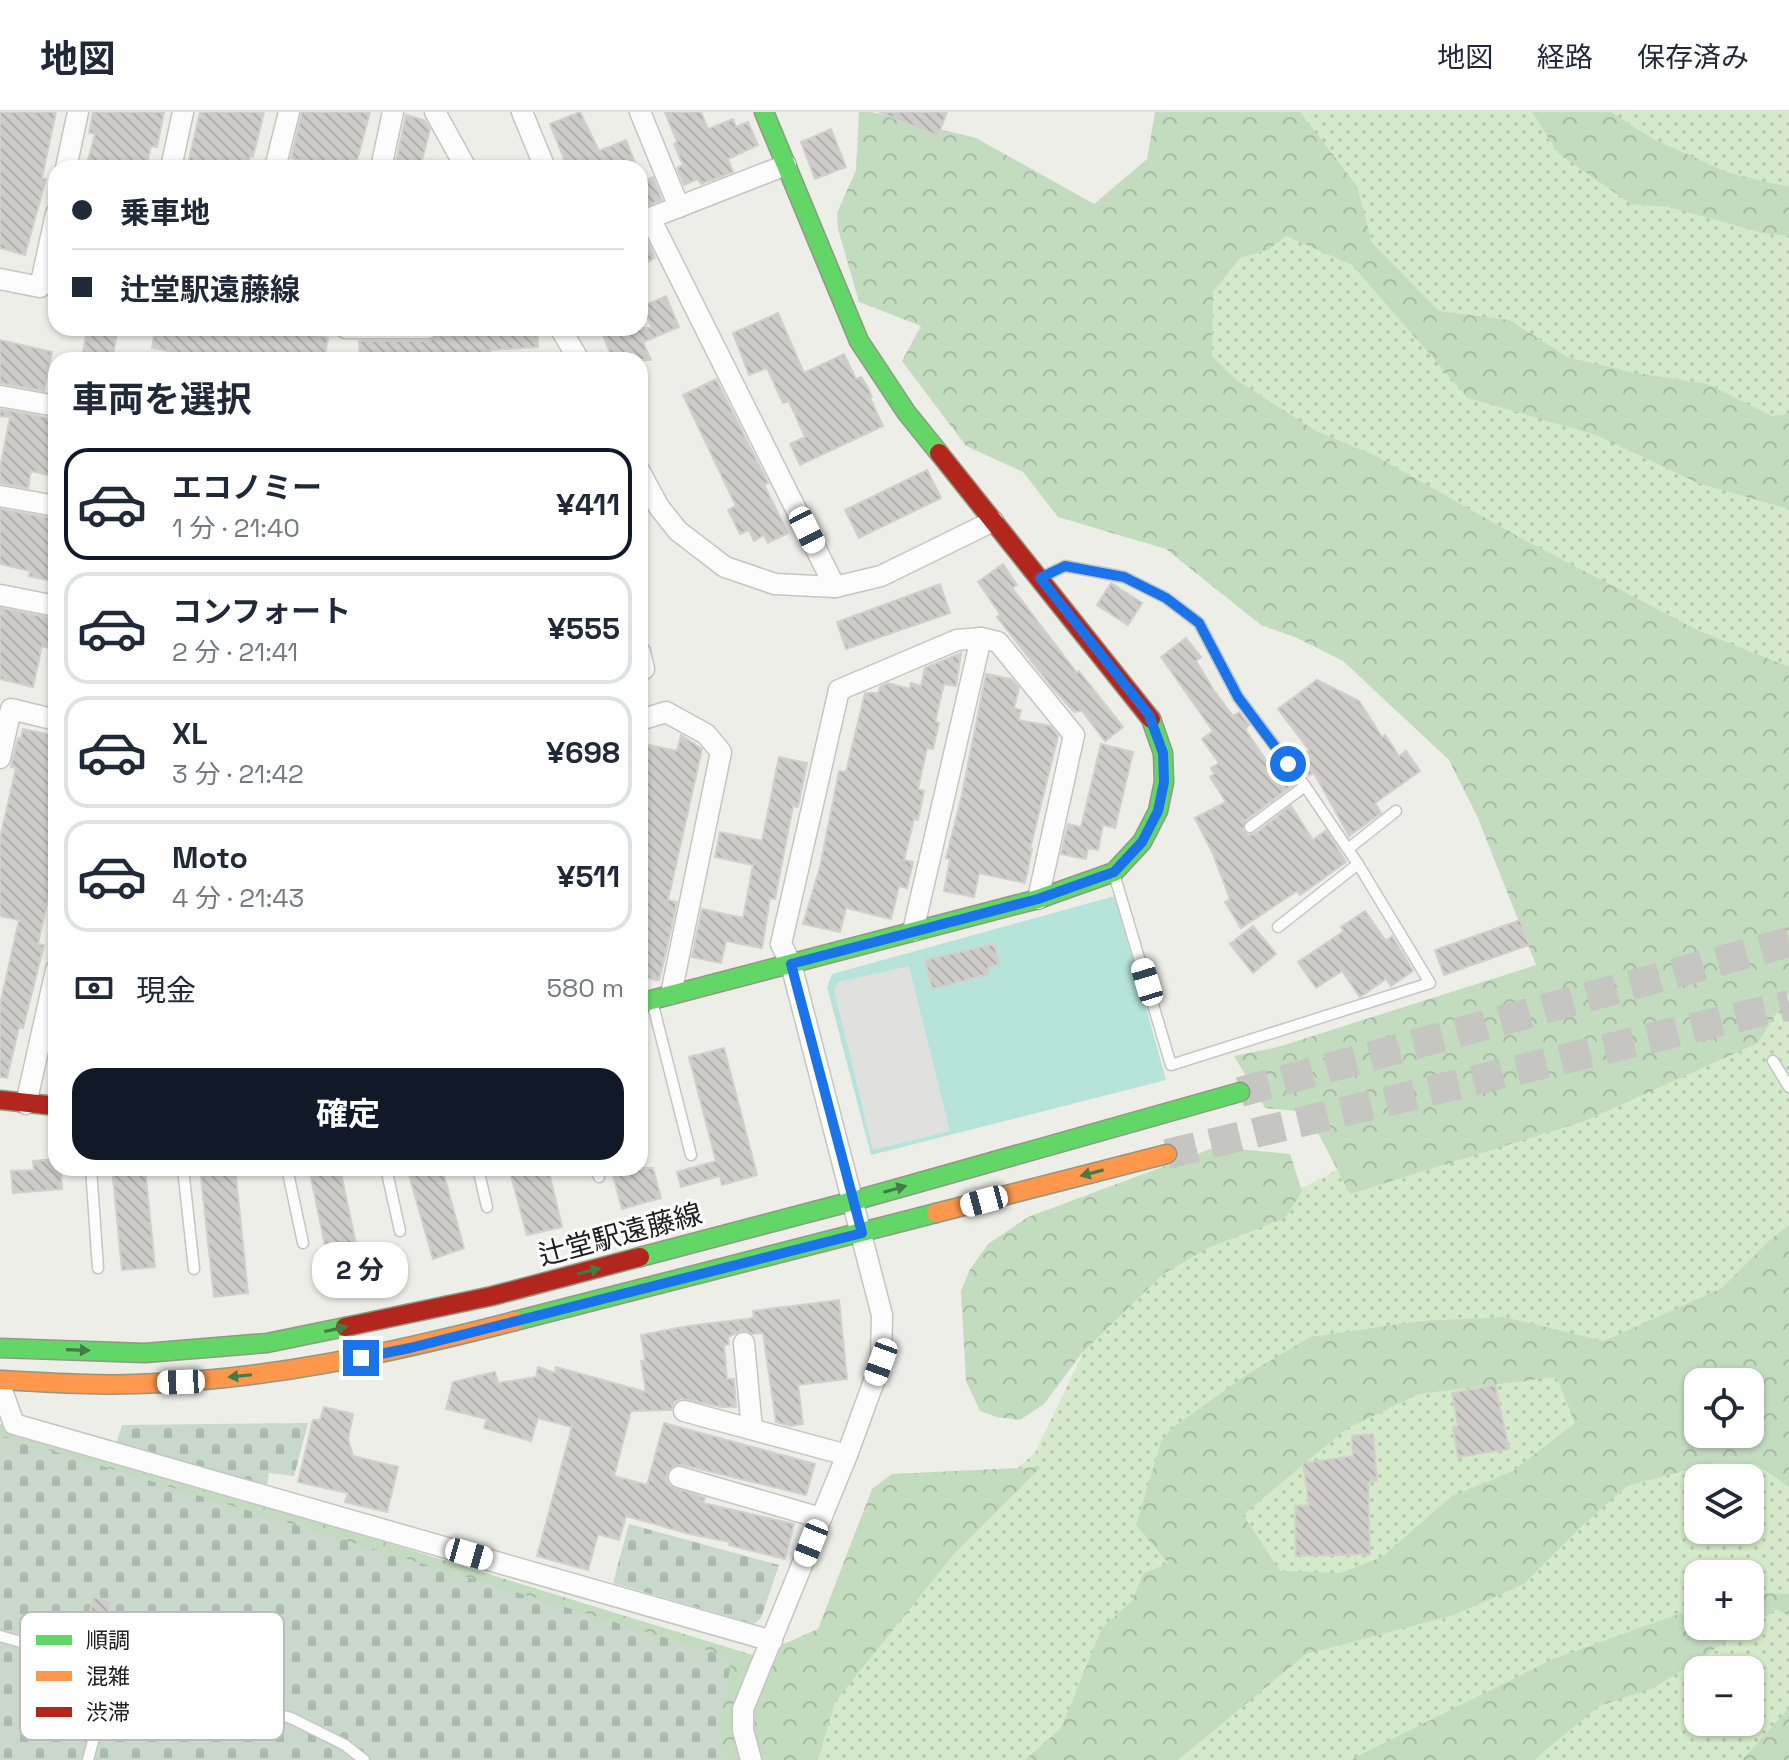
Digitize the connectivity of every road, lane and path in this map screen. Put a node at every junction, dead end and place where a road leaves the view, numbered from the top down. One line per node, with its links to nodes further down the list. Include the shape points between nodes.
1 (78, 112): 9 (street)
2 (183, 112): 10 (street)
3 (289, 112): 11 (street)
4 (393, 112): 12 (street)
5 (435, 112): 13 (street)
6 (522, 112): 14 (street)
7 (640, 112): 16 (street)
8 (764, 112): 15 (street)
9 (68, 160)
10 (173, 160)
11 (277, 160)
12 (383, 160)
13 (462, 160)
14 (542, 160)
15 (786, 165): 16 (street); 26 (street, via 859,341 906,412)
16 (679, 207): 17 (street)
17 (648, 219)
18 (648, 226): 28 (street)
19 (48, 250): 20 (street, via 40,287)
20 (0, 279)
21 (0, 396): 22 (street)
22 (48, 405)
23 (0, 496): 24 (street)
24 (48, 505)
25 (650, 510): 28 (street, via 725,567 775,584)
26 (993, 521): 27 (street); 28 (street, via 881,576)
27 (1040, 578): 35 (lane, via 1065,566 1124,577 1166,598 1199,623 1238,697); 40 (street, via 1149,715 1163,753 1158,811 1142,842)
28 (835, 587)
29 (0, 595): 30 (street)
30 (48, 604)
31 (981, 638): 41 (street, via 998,642 1074,735); 43 (street); 44 (street, via 957,640 839,690 781,944)
32 (48, 718): 34 (street, via 11,709)
33 (648, 718): 45 (street, via 666,712 706,734 721,752)
34 (0, 758)
35 (1305, 786): 37 (lane); 38 (lane)
36 (1396, 811): 38 (lane)
37 (1250, 827)
38 (1348, 849): 39 (lane)
39 (1358, 864): 40 (lane, via 1430,983 1171,1065); 42 (lane)
40 (1114, 872): 41 (street)
41 (1038, 899): 43 (street)
42 (1278, 927)
43 (913, 931): 44 (street)
44 (791, 964): 45 (street); 60 (street)
45 (654, 999): 54 (lane)
46 (48, 1006): 51 (street)
47 (1773, 1061): 48 (lane)
48 (1789, 1087)
49 (1240, 1092): 60 (street, 辻堂駅遠藤線, one-way to 49)
50 (0, 1100): 51 (street)
51 (26, 1104): 52 (street)
52 (48, 1105)
53 (1167, 1154): 63 (street, 辻堂駅遠藤線, one-way to 63)
54 (691, 1155)
55 (92, 1176): 65 (lane)
56 (184, 1176): 66 (lane)
57 (289, 1176): 64 (lane)
58 (388, 1176): 62 (lane)
59 (480, 1176): 61 (lane)
60 (853, 1201): 63 (street); 68 (street, 辻堂駅遠藤線, one-way to 60, via 145,1353 267,1343 492,1296)
61 (487, 1207)
62 (400, 1231)
63 (862, 1233): 69 (street, 辻堂駅遠藤線, one-way to 69, via 336,1363 181,1382); 72 (street, via 882,1315 881,1362)
64 (303, 1243)
65 (98, 1268)
66 (194, 1269)
67 (744, 1343): 71 (street)
68 (0, 1348)
69 (0, 1382): 76 (street, via 14,1424)
70 (684, 1411): 71 (street)
71 (752, 1429): 72 (street)
72 (847, 1455): 74 (street)
73 (679, 1477): 74 (street)
74 (821, 1518): 76 (street)
75 (0, 1636): 77 (lane)
76 (772, 1641): 82 (street, via 743,1709)
77 (20, 1642)
78 (284, 1716): 81 (lane)
79 (93, 1740): 80 (lane)
80 (88, 1760)
81 (364, 1760)
82 (751, 1760)

